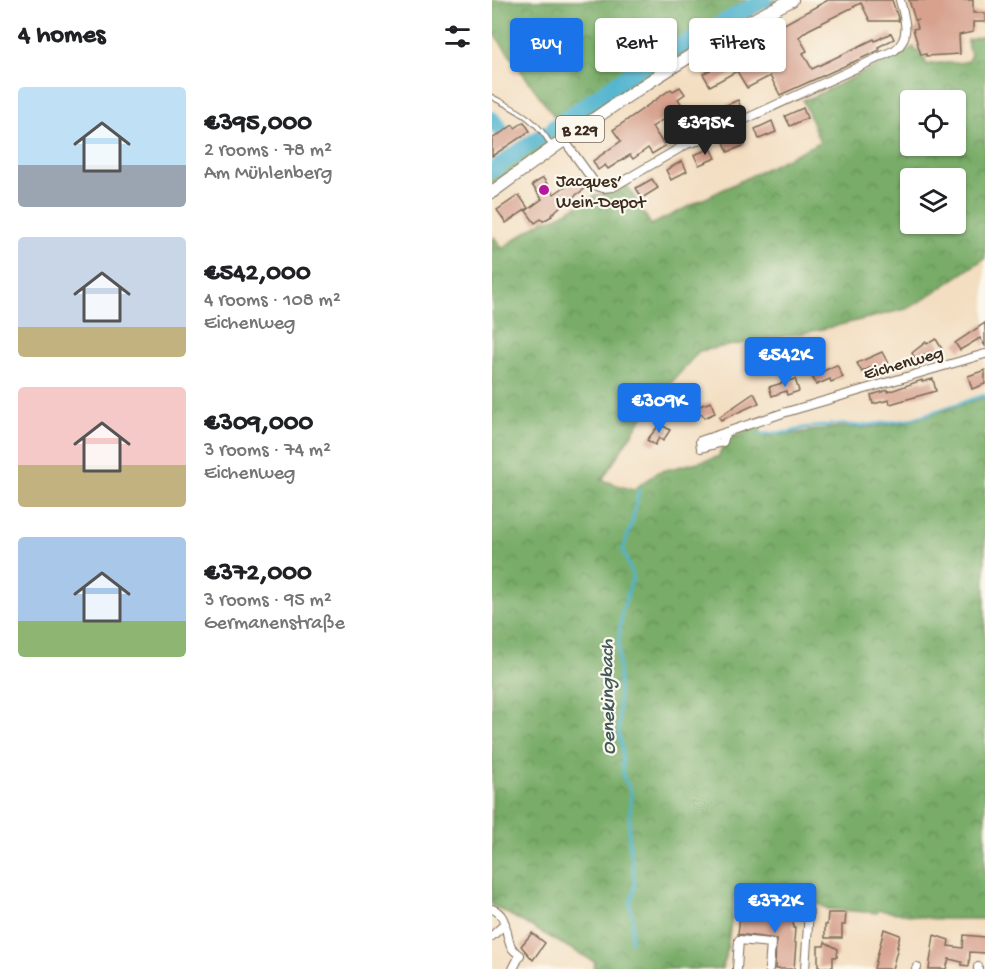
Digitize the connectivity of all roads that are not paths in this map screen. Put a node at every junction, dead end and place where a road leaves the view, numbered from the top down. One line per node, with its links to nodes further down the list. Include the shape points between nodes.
1 (792, 0): 4 (main road, B 229, via 669,69)
2 (900, 0): 4 (street, via 905,35 895,50 687,144 609,189 597,186)
3 (492, 97): 5 (lane, via 528,116 543,130)
4 (564, 140): 5 (main road, B 229)
5 (553, 148): 6 (main road, B 229)
6 (492, 192)
7 (985, 354): 8 (street, Eichenweg)
8 (726, 432)
9 (492, 909): 11 (street)
10 (809, 911): 16 (street)
11 (505, 924): 12 (street); 13 (street, via 510,947 520,955)
12 (492, 936)
13 (513, 969)
14 (737, 969): 15 (street, via 739,940 771,943)
15 (769, 969)
16 (805, 969)

